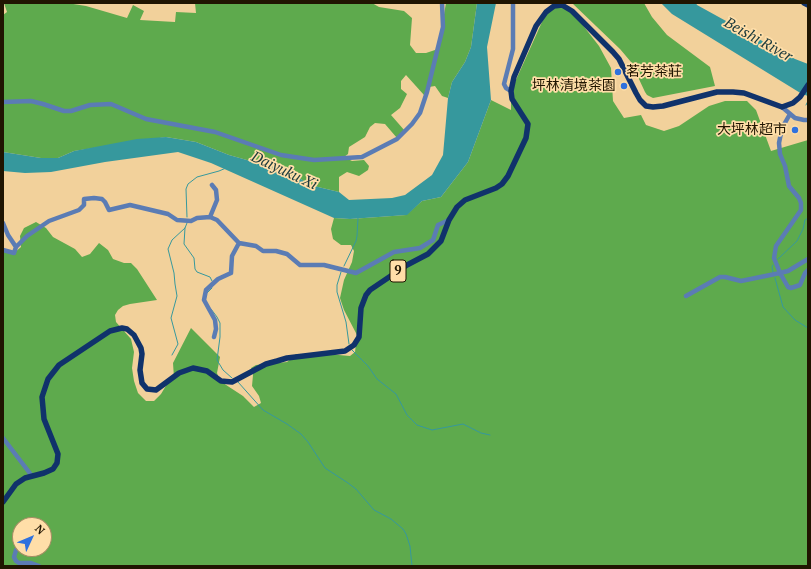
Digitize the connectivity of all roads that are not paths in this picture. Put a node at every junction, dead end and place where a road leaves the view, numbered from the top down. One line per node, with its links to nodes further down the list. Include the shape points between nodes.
1 (442, 3): 7 (street, via 442,28 420,113 397,138 362,157 314,160 287,156 215,132 146,119 111,104 90,105 64,112 31,101)
2 (512, 3): 6 (street, via 513,49 504,84)
3 (804, 3): 4 (main road)
4 (808, 5)
5 (808, 85): 8 (main road, via 793,103)
6 (511, 91): 8 (main road, via 518,65 541,18 549,9 562,5 572,11 616,56 640,100 646,106 663,106 717,92 733,92 744,93); 13 (main road, 9, via 514,103 528,124 526,138 518,156 502,184 465,200)
7 (3, 102)
8 (782, 107): 9 (street)
9 (790, 114): 10 (street, via 798,119); 20 (street, via 782,128 780,154 789,186 801,203 800,210 776,246 774,258)
10 (808, 120)
11 (212, 185): 12 (street, via 216,190 217,200)
12 (210, 217): 15 (street, via 217,220); 16 (street, via 191,221 177,220 168,214 130,205 109,210 102,199 84,199 84,205 79,210 49,221)
13 (449, 220): 15 (street, via 438,225 433,240 420,248 394,252 356,273 324,265 300,265 287,254 263,251 256,246); 24 (main road, 9, via 435,248 366,295 361,308 358,341 345,351 287,358 266,364 232,382 221,381 207,371 193,368 179,373 156,390 147,388 140,378 141,348 134,335 122,328 110,331 59,365 48,379 42,397 44,419 58,454 57,463 53,469)
14 (3, 223): 16 (street)
15 (239, 243): 22 (street, via 232,256 231,273 218,279 206,290 204,300 215,320)
16 (16, 247): 17 (street, via 14,253)
17 (3, 250)
18 (808, 259): 20 (street)
19 (808, 270): 20 (street, via 800,285 794,288 788,287)
20 (780, 274): 21 (street, via 740,281 720,277)
21 (686, 296)
22 (214, 337)
23 (3, 438): 24 (street)
24 (32, 476): 25 (main road, 9, via 16,484)
25 (3, 502)
26 (14, 557): 27 (street, via 16,561)
27 (39, 566)

